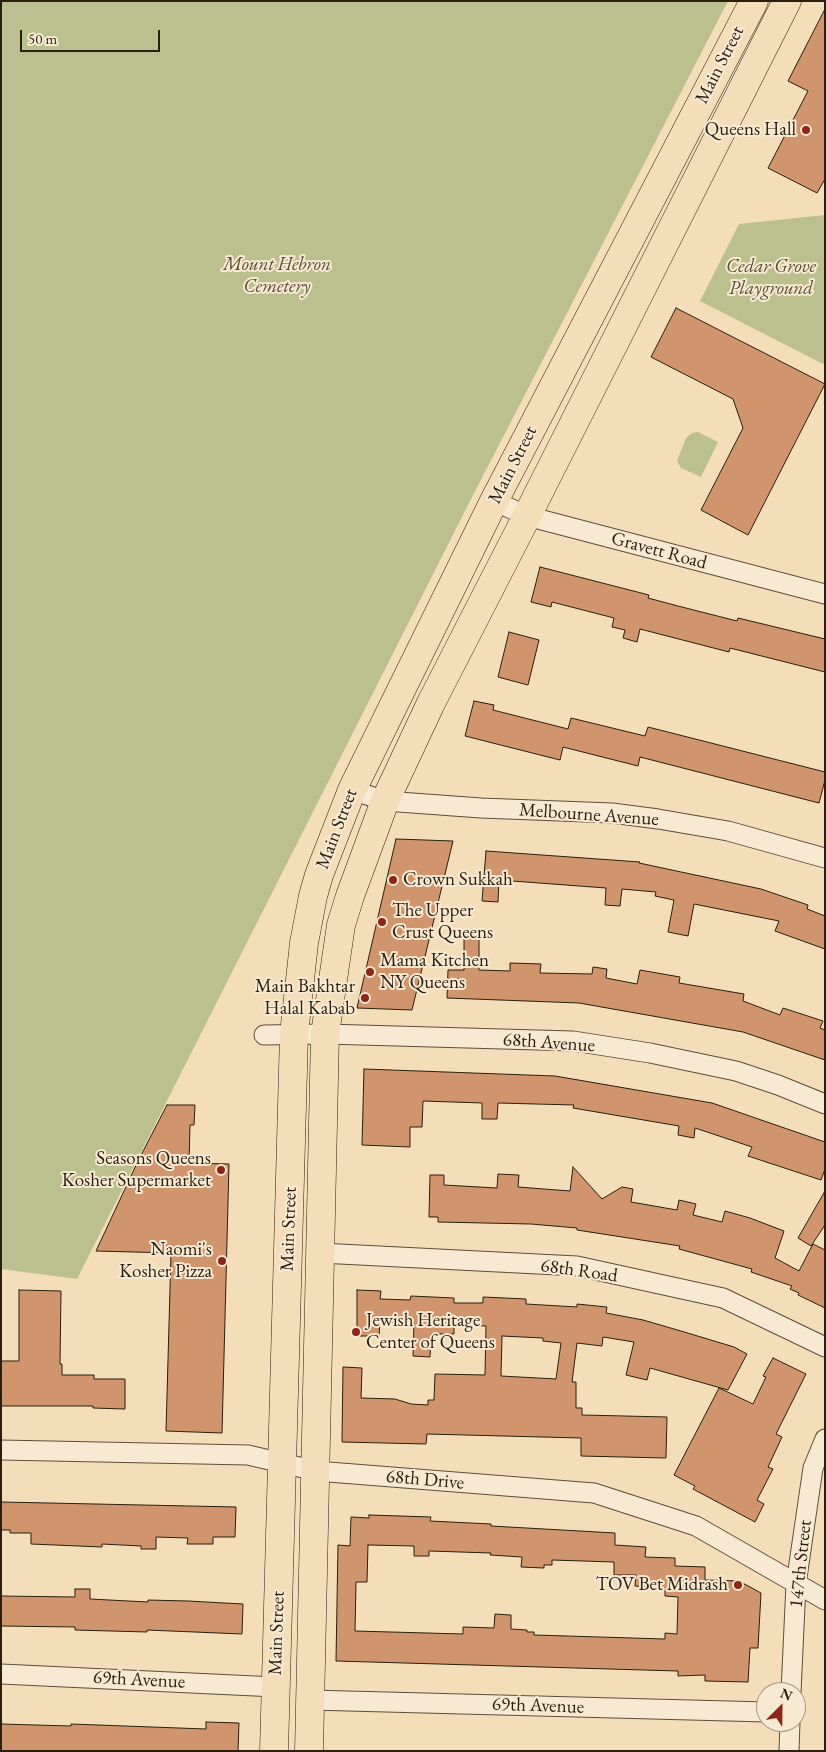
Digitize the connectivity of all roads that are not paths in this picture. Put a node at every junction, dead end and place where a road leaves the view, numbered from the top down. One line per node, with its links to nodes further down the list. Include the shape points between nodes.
1 (754, 1): 3 (main road, Main Street)
2 (786, 1): 4 (main road, Main Street)
3 (494, 501): 4 (street, Gravett Road); 6 (main road, Main Street)
4 (527, 516): 5 (street, Gravett Road); 7 (main road, Main Street, via 431,703)
5 (825, 594)
6 (352, 790): 7 (street, Melbourne Avenue); 9 (main road, Main Street, via 313,896 304,943)
7 (385, 801): 8 (street, Melbourne Avenue, via 612,813 728,831); 10 (main road, Main Street, via 341,925)
8 (825, 858)
9 (294, 1034): 10 (street, 68th Avenue); 11 (street, 68th Avenue); 17 (main road, Main Street)
10 (325, 1034): 12 (street, 68th Avenue, via 573,1041 736,1071); 13 (main road, Main Street)
11 (264, 1035)
12 (825, 1104)
13 (320, 1253): 14 (street, 68th Road, via 577,1266 723,1298); 18 (main road, Main Street)
14 (825, 1347)
15 (825, 1438): 19 (street, 147th Street, via 813,1468)
16 (1, 1450): 17 (street, 68th Drive, via 248,1456)
17 (283, 1464): 18 (street, 68th Drive); 23 (main road, Main Street)
18 (316, 1471): 19 (street, 68th Drive, via 594,1493 696,1526); 24 (main road, Main Street)
19 (796, 1584): 20 (street, 68th Drive); 22 (street, 147th Street)
20 (825, 1600)
21 (1, 1674): 23 (street, 69th Avenue)
22 (791, 1682)
23 (276, 1687): 27 (main road, Main Street)
24 (310, 1700): 25 (street, 69th Avenue); 28 (main road, Main Street)
25 (756, 1712)
26 (790, 1732): 29 (street)
27 (274, 1751)
28 (309, 1751)
29 (789, 1751)

